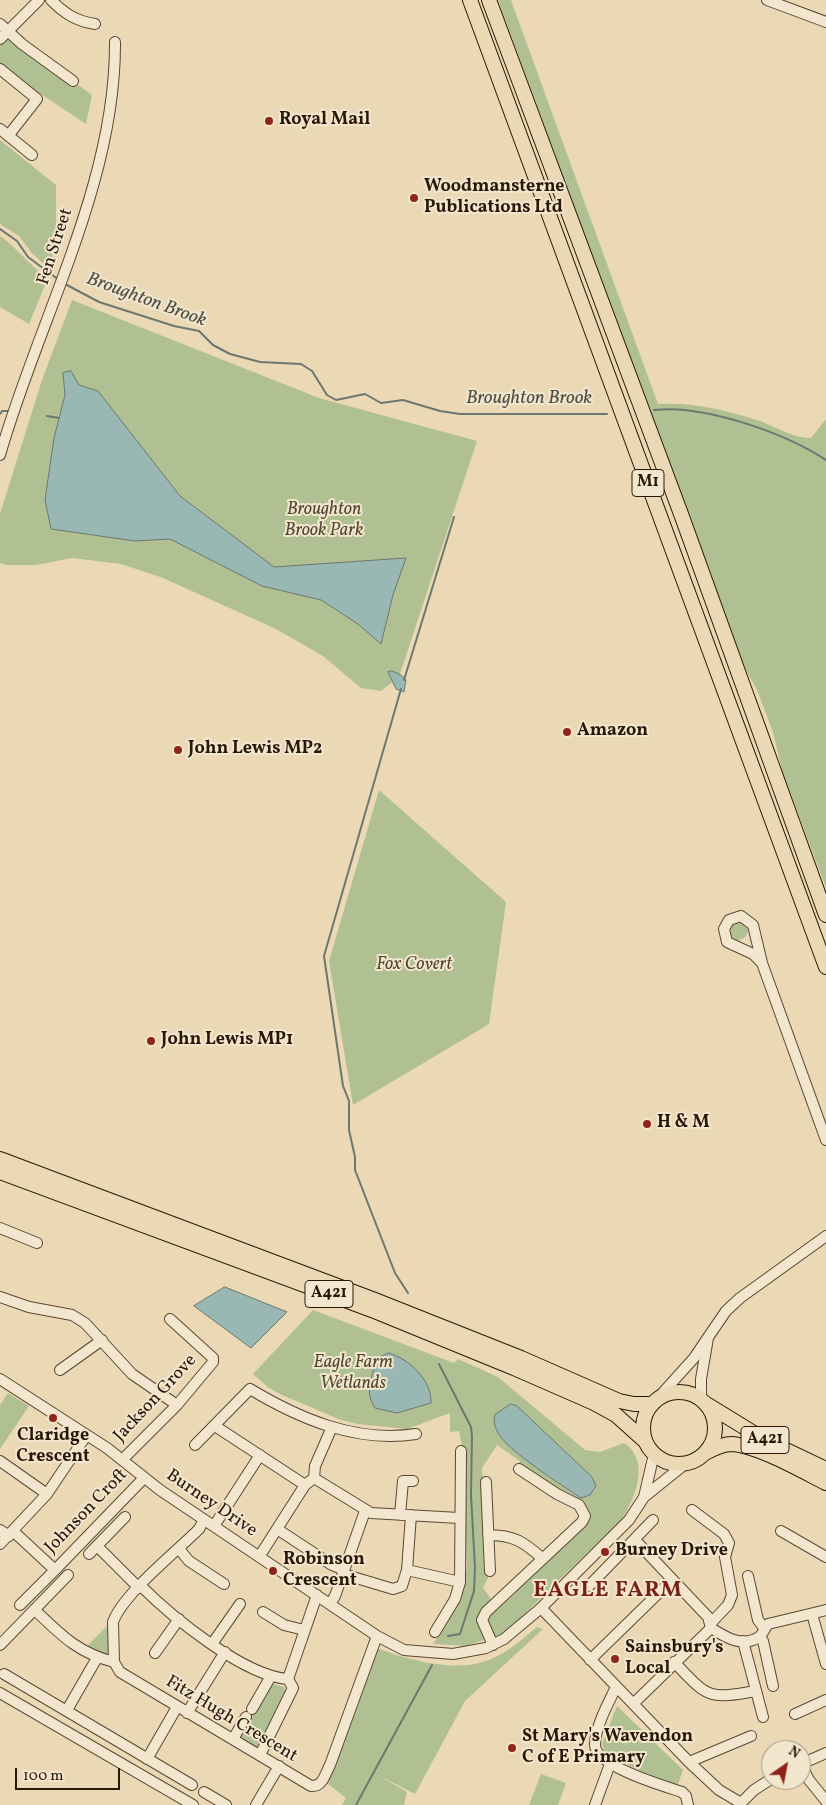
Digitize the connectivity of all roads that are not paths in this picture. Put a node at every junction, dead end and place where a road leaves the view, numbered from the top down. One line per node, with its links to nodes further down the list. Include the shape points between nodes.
1 (39, 0): 8 (street)
2 (50, 0): 7 (street, via 78,22)
3 (470, 0): 19 (highway, M1)
4 (489, 0): 15 (highway, M1, via 681,514)
5 (767, 0): 6 (street)
6 (826, 22)
7 (95, 24)
8 (2, 32): 11 (street)
9 (115, 42): 14 (street, Fen Street, via 104,138 85,212)
10 (0, 69): 12 (street, via 37,99)
11 (73, 81)
12 (4, 133): 13 (street)
13 (32, 155)
14 (0, 455)
15 (826, 915)
16 (755, 935): 17 (street, via 748,945); 17 (street, via 753,924 747,918 736,916 729,920 724,929 725,938); 18 (street)
17 (739, 948): 18 (street, via 754,954)
18 (762, 963): 20 (street)
19 (826, 967)
20 (826, 1140)
21 (0, 1160): 32 (highway, A421, via 375,1300 619,1401 634,1404)
22 (0, 1172): 39 (highway, A421, via 377,1312 514,1368 594,1402 616,1415)
23 (0, 1228): 25 (street)
24 (826, 1236): 28 (street, via 740,1298 726,1311)
25 (37, 1242)
26 (0, 1297): 29 (street, via 29,1307 72,1315)
27 (170, 1320): 34 (street, Jackson Grove, via 213,1358)
28 (708, 1337): 32 (street, via 694,1358); 33 (street, via 701,1379)
29 (102, 1340): 30 (street); 34 (street, via 132,1374)
30 (60, 1370)
31 (0, 1379): 38 (street, Burney Drive)
32 (655, 1401): 33 (highway, via 668,1393 680,1391 691,1393); 39 (highway, via 643,1421)
33 (704, 1402): 42 (highway, via 715,1423 715,1434); 49 (highway, A421, via 758,1436)
34 (177, 1405): 45 (street, Jackson Grove)
35 (215, 1426): 36 (street, via 250,1389 303,1418); 40 (street); 44 (street)
36 (332, 1427): 37 (street, via 376,1436); 51 (street, via 315,1466)
37 (416, 1434)
38 (86, 1436): 45 (street, Burney Drive); 56 (street)
39 (645, 1441): 43 (highway)
40 (196, 1445)
41 (461, 1451): 63 (street)
42 (705, 1453): 47 (highway); 54 (highway, A421, via 731,1444 751,1449)
43 (654, 1454): 47 (highway, via 674,1464); 57 (street)
44 (260, 1456): 55 (street); 66 (street)
45 (122, 1460): 50 (street, Burney Drive)
46 (0, 1461): 56 (street)
47 (686, 1464): 57 (street)
48 (519, 1469): 78 (street, via 579,1505 585,1516)
49 (826, 1470)
50 (144, 1478): 64 (street, Burney Drive); 79 (street, Johnson Croft)
51 (314, 1478): 55 (street); 59 (street)
52 (413, 1481): 60 (street, via 403,1481)
53 (486, 1482): 70 (street)
54 (826, 1483)
55 (305, 1485): 67 (street)
56 (47, 1494): 69 (street)
57 (644, 1497): 94 (street, Burney Drive, via 629,1520)
58 (692, 1510): 100 (street, via 724,1534 729,1543 725,1558 732,1595)
59 (365, 1511): 60 (street); 82 (street)
60 (400, 1515): 61 (street)
61 (411, 1515): 63 (street); 80 (street)
62 (125, 1517): 73 (street)
63 (459, 1518): 86 (street)
64 (204, 1520): 66 (street, Burney Drive); 74 (street)
65 (654, 1520): 71 (street)
66 (214, 1526): 76 (street, Burney Drive)
67 (277, 1529): 76 (street); 82 (street)
68 (781, 1531): 77 (street)
69 (7, 1532): 72 (street); 79 (street, Johnson Croft)
70 (488, 1535): 78 (street, via 505,1535 524,1542); 81 (street)
71 (635, 1540): 85 (street); 88 (street)
72 (0, 1544)
73 (97, 1546): 75 (street); 89 (street)
74 (179, 1549): 87 (street, via 189,1560); 89 (street)
75 (89, 1554)
76 (259, 1557): 90 (street, Burney Drive)
77 (826, 1557)
78 (543, 1559): 108 (street, via 486,1612 482,1620)
79 (54, 1570): 93 (street, Johnson Croft)
80 (407, 1570): 82 (street, via 402,1586 393,1589); 86 (street)
81 (490, 1571)
82 (343, 1572): 92 (street)
83 (68, 1575): 95 (street)
84 (748, 1576): 103 (street)
85 (672, 1580): 100 (street); 112 (street)
86 (460, 1582): 102 (street, via 455,1599)
87 (224, 1584)
88 (589, 1586)
89 (140, 1587): 99 (street); 113 (street, via 113,1622)
90 (317, 1595): 92 (street, Burney Drive); 101 (street)
91 (240, 1604): 107 (street)
92 (330, 1604): 104 (street, Burney Drive)
93 (20, 1605)
94 (541, 1608): 108 (street, Burney Drive); 112 (street)
95 (35, 1610): 106 (street); 111 (street, via 70,1643)
96 (826, 1610): 98 (street)
97 (263, 1612): 101 (street, via 284,1625)
98 (812, 1614): 103 (street, via 768,1624); 115 (street)
99 (179, 1619): 107 (street); 110 (street)
100 (711, 1625): 105 (street, via 728,1639); 114 (street)
101 (304, 1630): 118 (street)
102 (435, 1632)
103 (762, 1632): 105 (street); 119 (street)
104 (376, 1636): 108 (street, Burney Drive, via 404,1650 432,1653 453,1654); 138 (street, Fitz Hugh Crescent, via 320,1784 311,1786)
105 (743, 1641): 121 (street)
106 (0, 1644)
107 (212, 1644): 109 (street)
108 (493, 1645)
109 (226, 1652): 117 (street); 127 (street)
110 (155, 1653)
111 (97, 1658): 113 (street); 126 (street)
112 (590, 1660): 120 (street)
113 (114, 1662): 125 (street, Fitz Hugh Crescent, via 120,1672)
114 (674, 1662): 121 (street, via 700,1689 711,1695 725,1697); 124 (street)
115 (826, 1664)
116 (4, 1674): 126 (street)
117 (271, 1676): 118 (street); 131 (street)
118 (288, 1679): 133 (street, via 293,1688)
119 (773, 1686)
120 (616, 1687): 124 (street); 137 (street, via 598,1730 595,1746 600,1757)
121 (756, 1691): 129 (street)
122 (0, 1693): 145 (street)
123 (826, 1700): 128 (street)
124 (632, 1704): 136 (street)
125 (177, 1708): 127 (street, Fitz Hugh Crescent); 134 (street)
126 (67, 1710): 134 (street)
127 (187, 1713): 131 (street, Fitz Hugh Crescent)
128 (795, 1714)
129 (763, 1717)
130 (751, 1736): 136 (street)
131 (233, 1739): 133 (street, Fitz Hugh Crescent)
132 (826, 1753): 135 (street)
133 (260, 1755): 138 (street, Fitz Hugh Crescent)
134 (147, 1759): 141 (street)
135 (811, 1760)
136 (689, 1762): 144 (street, via 719,1790)
137 (610, 1764): 148 (street); 149 (street, via 682,1792)
138 (278, 1766): 147 (street)
139 (811, 1782): 143 (street)
140 (761, 1785): 144 (street)
141 (192, 1786)
142 (204, 1792): 146 (street)
143 (826, 1801)
144 (740, 1804)
145 (194, 1805)
146 (226, 1805)
147 (256, 1805)
148 (595, 1805)
149 (688, 1805)

